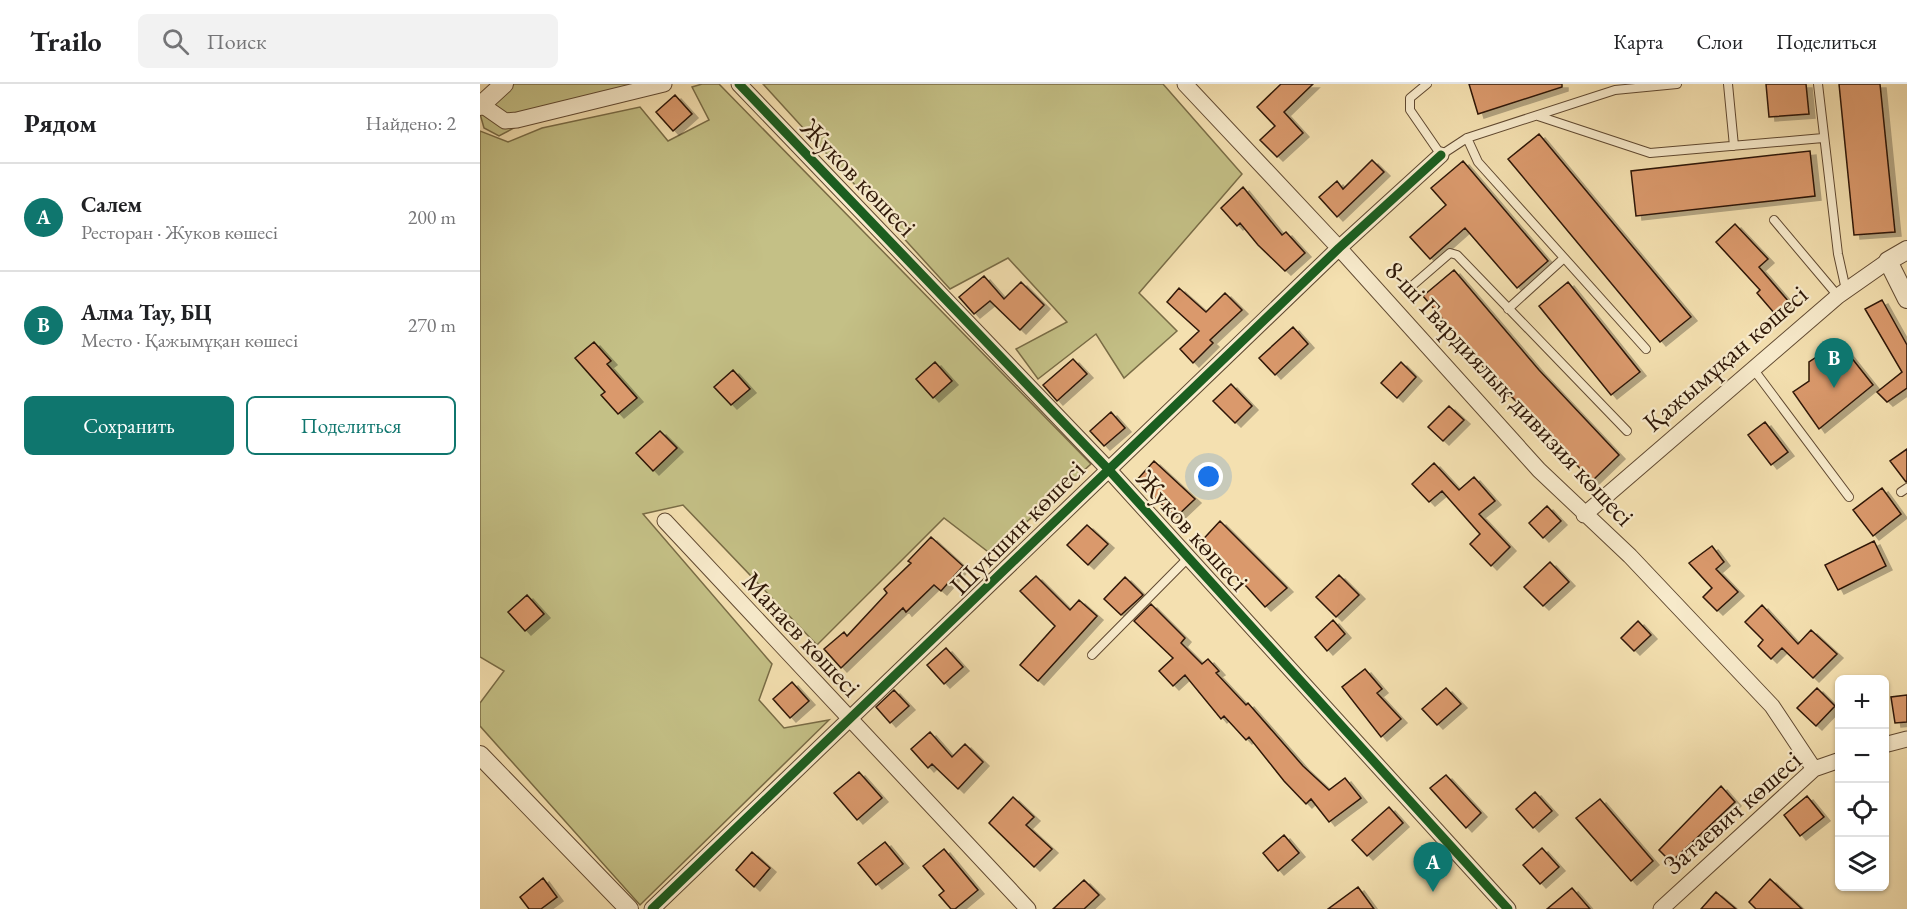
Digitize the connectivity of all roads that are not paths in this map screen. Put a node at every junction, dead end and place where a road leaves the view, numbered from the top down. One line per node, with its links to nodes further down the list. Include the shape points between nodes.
1 (504, 84): 9 (street)
2 (664, 84): 9 (street, via 517,120 505,121)
3 (739, 84): 27 (street, Жуков көшесі)
4 (1185, 84): 16 (street, 8-ші Гвардиялық дивизия көшесі)
5 (1427, 84): 14 (lane, via 1410,98 1410,110)
6 (1677, 84): 10 (lane, via 1616,90)
7 (1728, 84): 13 (lane)
8 (1818, 84): 12 (lane)
9 (481, 106)
10 (1536, 116): 11 (lane); 13 (lane, via 1650,153)
11 (1467, 138): 14 (lane); 18 (lane, via 1478,162)
12 (1823, 138): 13 (lane); 21 (lane)
13 (1734, 146)
14 (1441, 155): 16 (street, Шукшин көшесі)
15 (1774, 220): 21 (lane)
16 (1339, 248): 27 (street, Шукшин көшесі); 29 (street, 8-ші Гвардиялық дивизия көшесі)
17 (1907, 250): 19 (street, Қажымұқан көшесі)
18 (1564, 258): 23 (lane); 24 (lane)
19 (1888, 261): 21 (street, Қажымұқан көшесі); 22 (street)
20 (1413, 285): 23 (lane, via 1450,252)
21 (1842, 293): 25 (street, Қажымұқан көшесі)
22 (1907, 299)
23 (1508, 309): 26 (lane)
24 (1646, 349)
25 (1754, 370): 28 (lane); 29 (street, Қажымұқан көшесі)
26 (1628, 431)
27 (1108, 469): 31 (street, Жуков көшесі); 33 (street, Шукшин көшесі)
28 (1849, 497)
29 (1584, 515): 38 (street, 8-ші Гвардиялық дивизия көшесі, via 1630,556 1772,706)
30 (664, 521): 33 (street, Манаев көшесі)
31 (1188, 558): 32 (lane); 42 (street, Жуков көшесі)
32 (1092, 654)
33 (850, 718): 40 (street, Шукшин көшесі); 41 (street, Манаев көшесі)
34 (1907, 739): 35 (street)
35 (1889, 744)
36 (480, 755): 39 (street)
37 (1835, 762): 38 (street, Затаевич көшесі)
38 (1815, 769): 43 (street, Затаевич көшесі)
39 (629, 909)
40 (652, 909)
41 (1028, 909)
42 (1508, 909)
43 (1661, 909)

